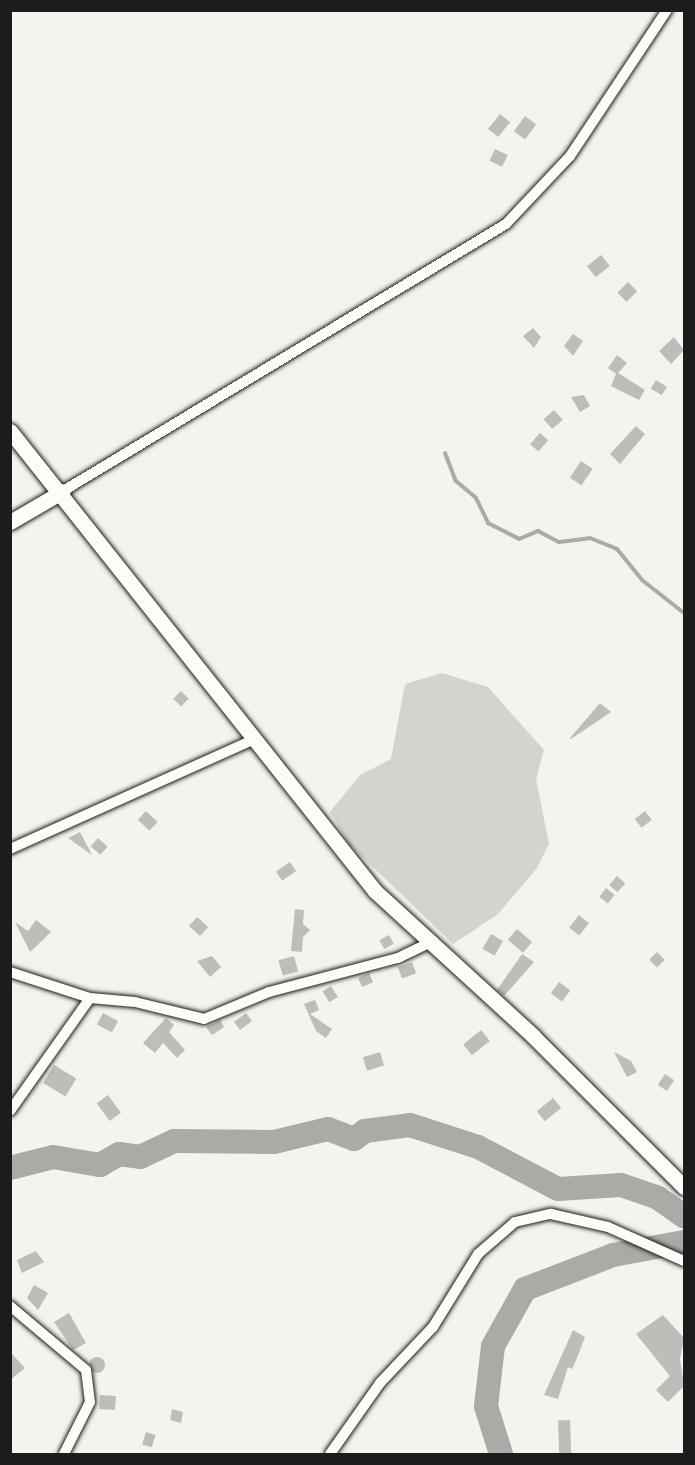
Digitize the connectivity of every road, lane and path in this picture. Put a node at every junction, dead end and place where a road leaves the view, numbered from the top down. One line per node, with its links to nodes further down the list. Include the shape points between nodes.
1 (667, 10): 3 (street, via 570,156 506,224)
2 (10, 431): 3 (street)
3 (63, 491): 4 (street); 5 (street)
4 (10, 522)
5 (253, 740): 6 (street); 7 (street, via 375,891)
6 (10, 849)
7 (434, 941): 9 (street, via 398,958 269,992 213,1018); 11 (street)
8 (10, 972): 9 (street)
9 (90, 998): 10 (street)
10 (10, 1111)
11 (684, 1187)
12 (684, 1261): 15 (street, via 660,1255 608,1227 551,1214 532,1214 499,1233 478,1254 433,1327 380,1383)
13 (10, 1306): 14 (street, via 86,1370 90,1402)
14 (64, 1455)
15 (330, 1455)

